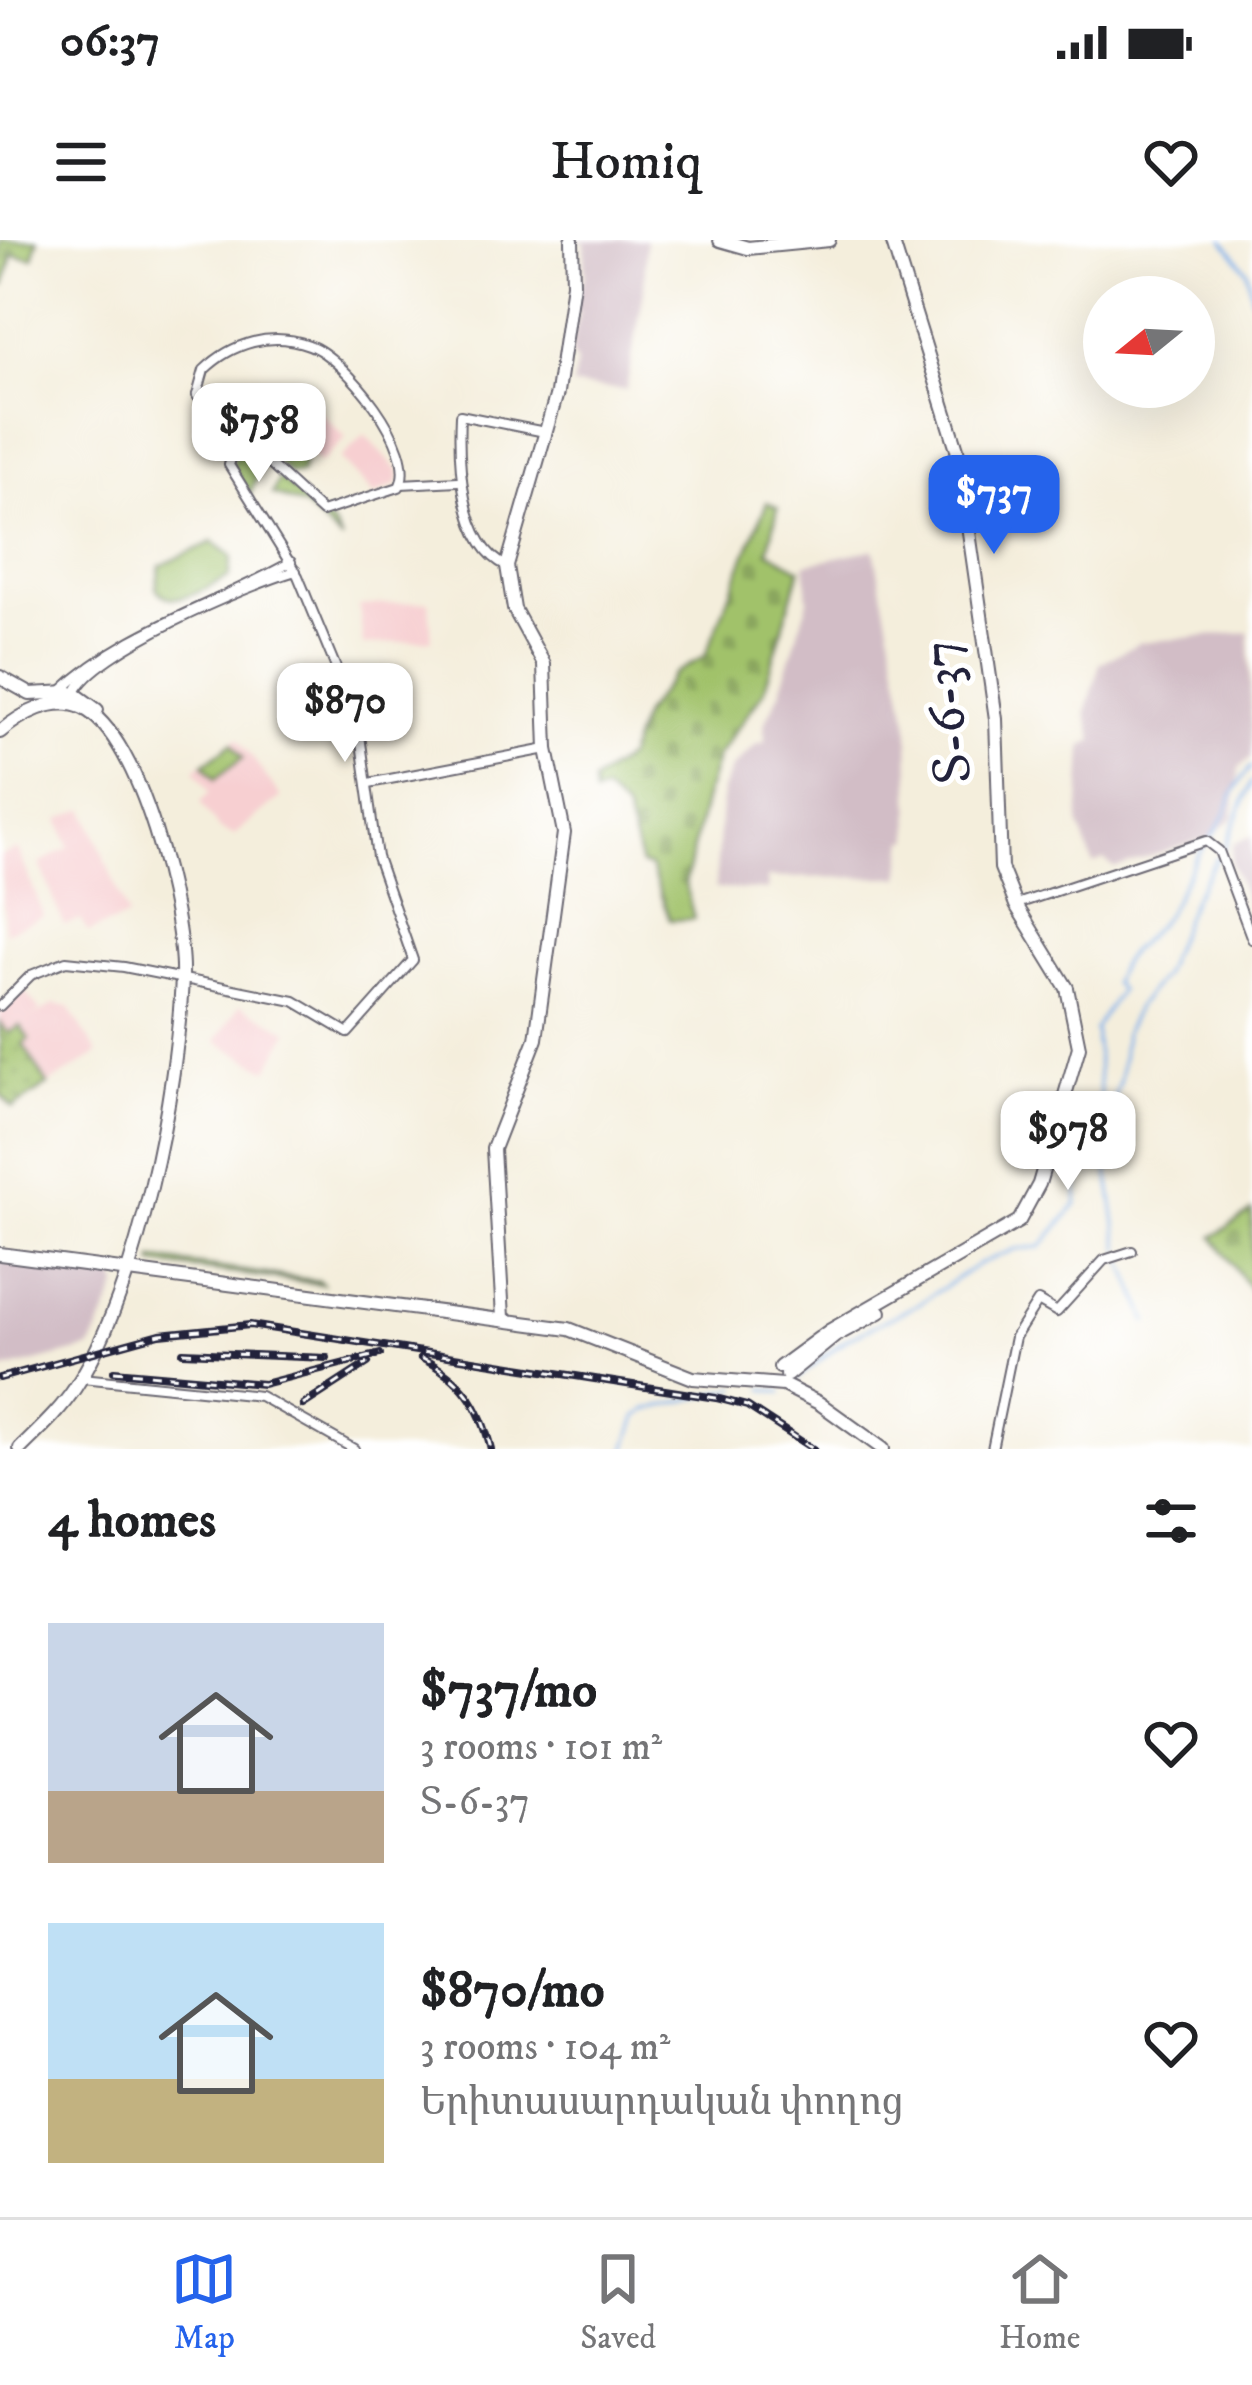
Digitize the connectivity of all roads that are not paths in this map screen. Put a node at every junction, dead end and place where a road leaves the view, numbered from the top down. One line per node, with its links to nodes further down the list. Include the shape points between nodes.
1 (572, 240): 5 (main road, via 573,283)
2 (721, 240): 3 (main road, via 748,248)
3 (829, 240)
4 (892, 240): 21 (main road, Տ-6-37 / Տ-6-37, via 956,449 996,719 1001,868)
5 (545, 432): 7 (street, via 460,415); 10 (main road)
6 (239, 440): 8 (street, via 322,512); 8 (street, via 197,395 204,370 264,339 315,347 393,434); 9 (street, via 230,472)
7 (458, 481): 8 (street); 10 (street, via 490,554)
8 (401, 484)
9 (293, 566): 13 (street, via 129,638); 14 (street, via 131,644); 20 (street, via 358,722)
10 (507, 566): 19 (main road, via 514,609 544,664)
11 (0, 677): 16 (main road)
12 (0, 687): 15 (main road)
13 (59, 693): 14 (main road); 16 (main road)
14 (76, 693): 16 (main road); 23 (main road, via 148,807); 23 (main road, via 119,739 155,804 178,882)
15 (25, 702): 16 (main road); 17 (main road)
16 (43, 702): 18 (main road)
17 (0, 722)
18 (0, 732)
19 (547, 749): 20 (street); 28 (main road, via 564,833 536,1039 493,1149)
20 (369, 783): 23 (street, via 377,857 413,960 347,1033 301,1004)
21 (1016, 902): 22 (street, via 1206,841 1219,851); 29 (main road, Տ-6-37, via 1056,958 1085,1031 1034,1214)
22 (1252, 939)
23 (186, 978): 24 (street, via 66,961 31,975); 27 (main road)
24 (0, 1006)
25 (0, 1251): 27 (main road)
26 (1130, 1251): 34 (street, via 1115,1255 1057,1312 1038,1301 1023,1319)
27 (134, 1267): 28 (main road); 30 (main road)
28 (502, 1317): 29 (main road, via 569,1329 693,1378)
29 (779, 1376): 33 (main road)
30 (85, 1378): 31 (main road); 32 (street, via 260,1396)
31 (22, 1449)
32 (354, 1449)
33 (883, 1449)
34 (992, 1449)

